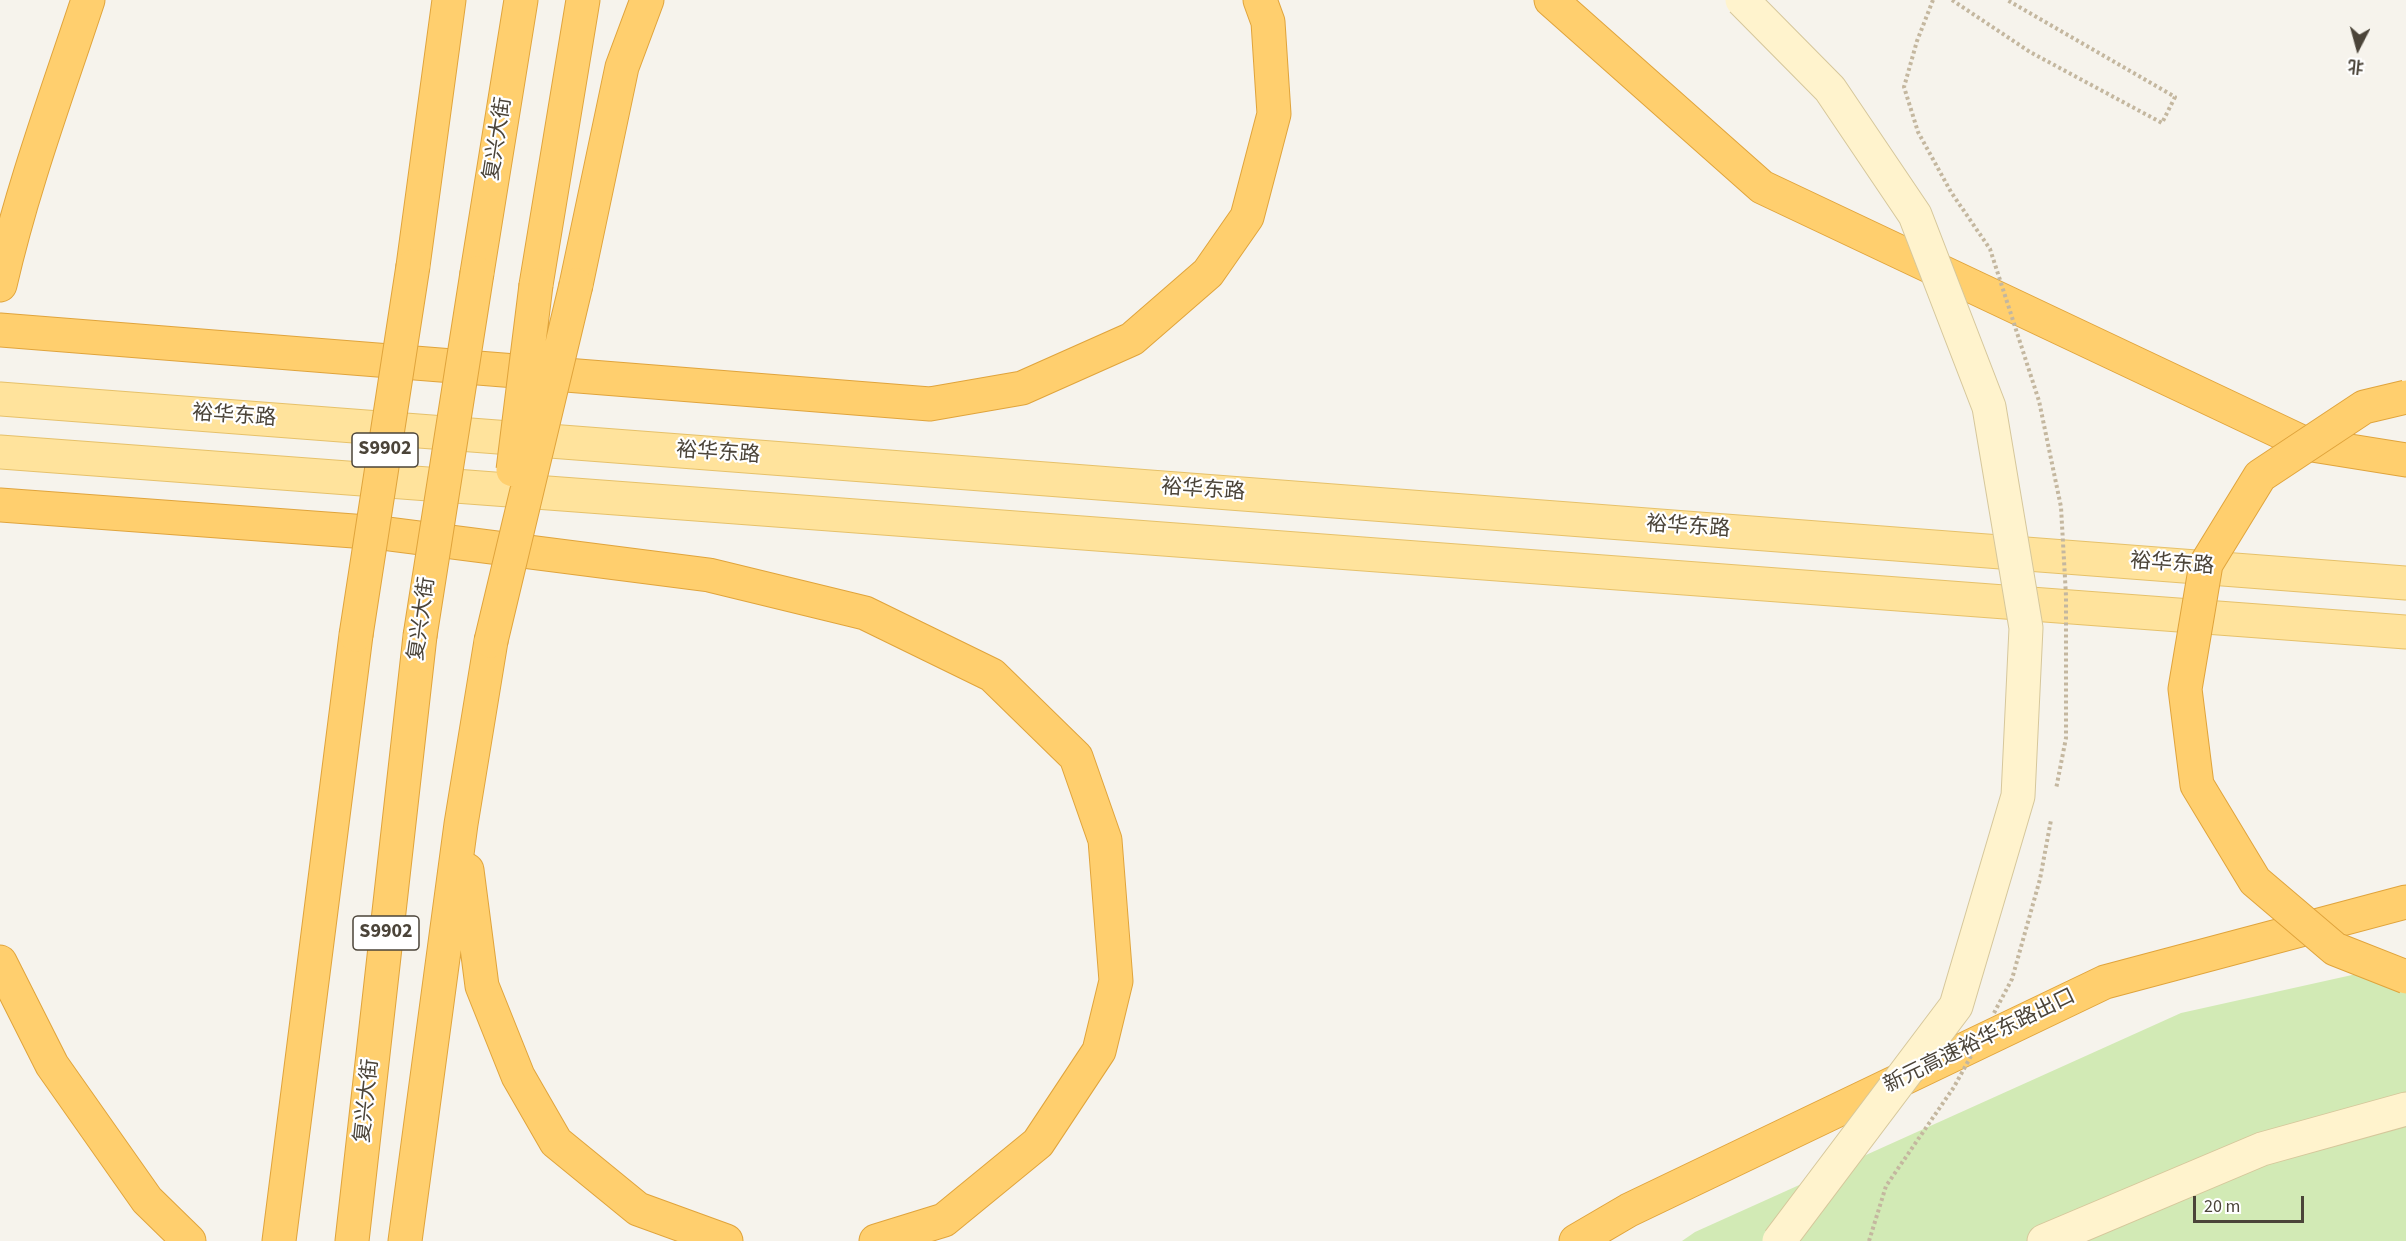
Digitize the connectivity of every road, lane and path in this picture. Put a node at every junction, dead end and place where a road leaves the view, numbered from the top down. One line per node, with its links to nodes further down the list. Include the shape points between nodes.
1 (88, 0): 11 (highway)
2 (449, 0): 28 (highway, S9902, bridge, via 356,634)
3 (521, 0): 26 (highway, 复兴大街 / S9902, bridge, via 420,636)
4 (583, 0): 20 (highway, bridge, via 536,285)
5 (647, 0): 20 (highway, bridge, via 622,67 576,285)
6 (1260, 0): 12 (highway, via 1268,22 1274,114 1247,217 1208,273 1132,339 1022,388 930,404)
7 (1551, 0): 16 (highway, via 1762,187 2306,444)
8 (1742, 0): 33 (main road, bridge, via 1830,89 1915,215 1989,407 2026,628 2018,796 1956,1006)
9 (1952, 0): 10 (path, via 2030,52 2162,123 2175,97)
10 (2007, 0)
11 (0, 285)
12 (0, 330)
13 (2406, 397): 24 (highway, bridge, via 2364,407 2260,476 2206,564 2185,689 2197,785 2255,881 2335,949)
14 (0, 399): 18 (main road, 裕华东路)
15 (0, 452): 19 (main road)
16 (2406, 460)
17 (0, 505): 31 (highway, via 381,533 709,575 865,613 992,675 1076,757 1105,840 1116,981 1099,1051 1038,1143 944,1220)
18 (2406, 583)
19 (2406, 632)
20 (490, 641): 21 (highway)
21 (461, 824): 29 (highway); 30 (highway, via 482,986 518,1076 556,1142 638,1209)
22 (2406, 902): 32 (highway, 新元高速裕华东路出口, via 2105,982 1629,1210)
23 (0, 962): 27 (highway, via 52,1065 147,1200)
24 (2406, 977)
25 (2406, 1109): 34 (main road, via 2262,1149)
26 (352, 1236)
27 (189, 1241)
28 (279, 1241)
29 (405, 1241)
30 (726, 1241)
31 (876, 1241)
32 (1576, 1241)
33 (1779, 1241)
34 (2044, 1241)

